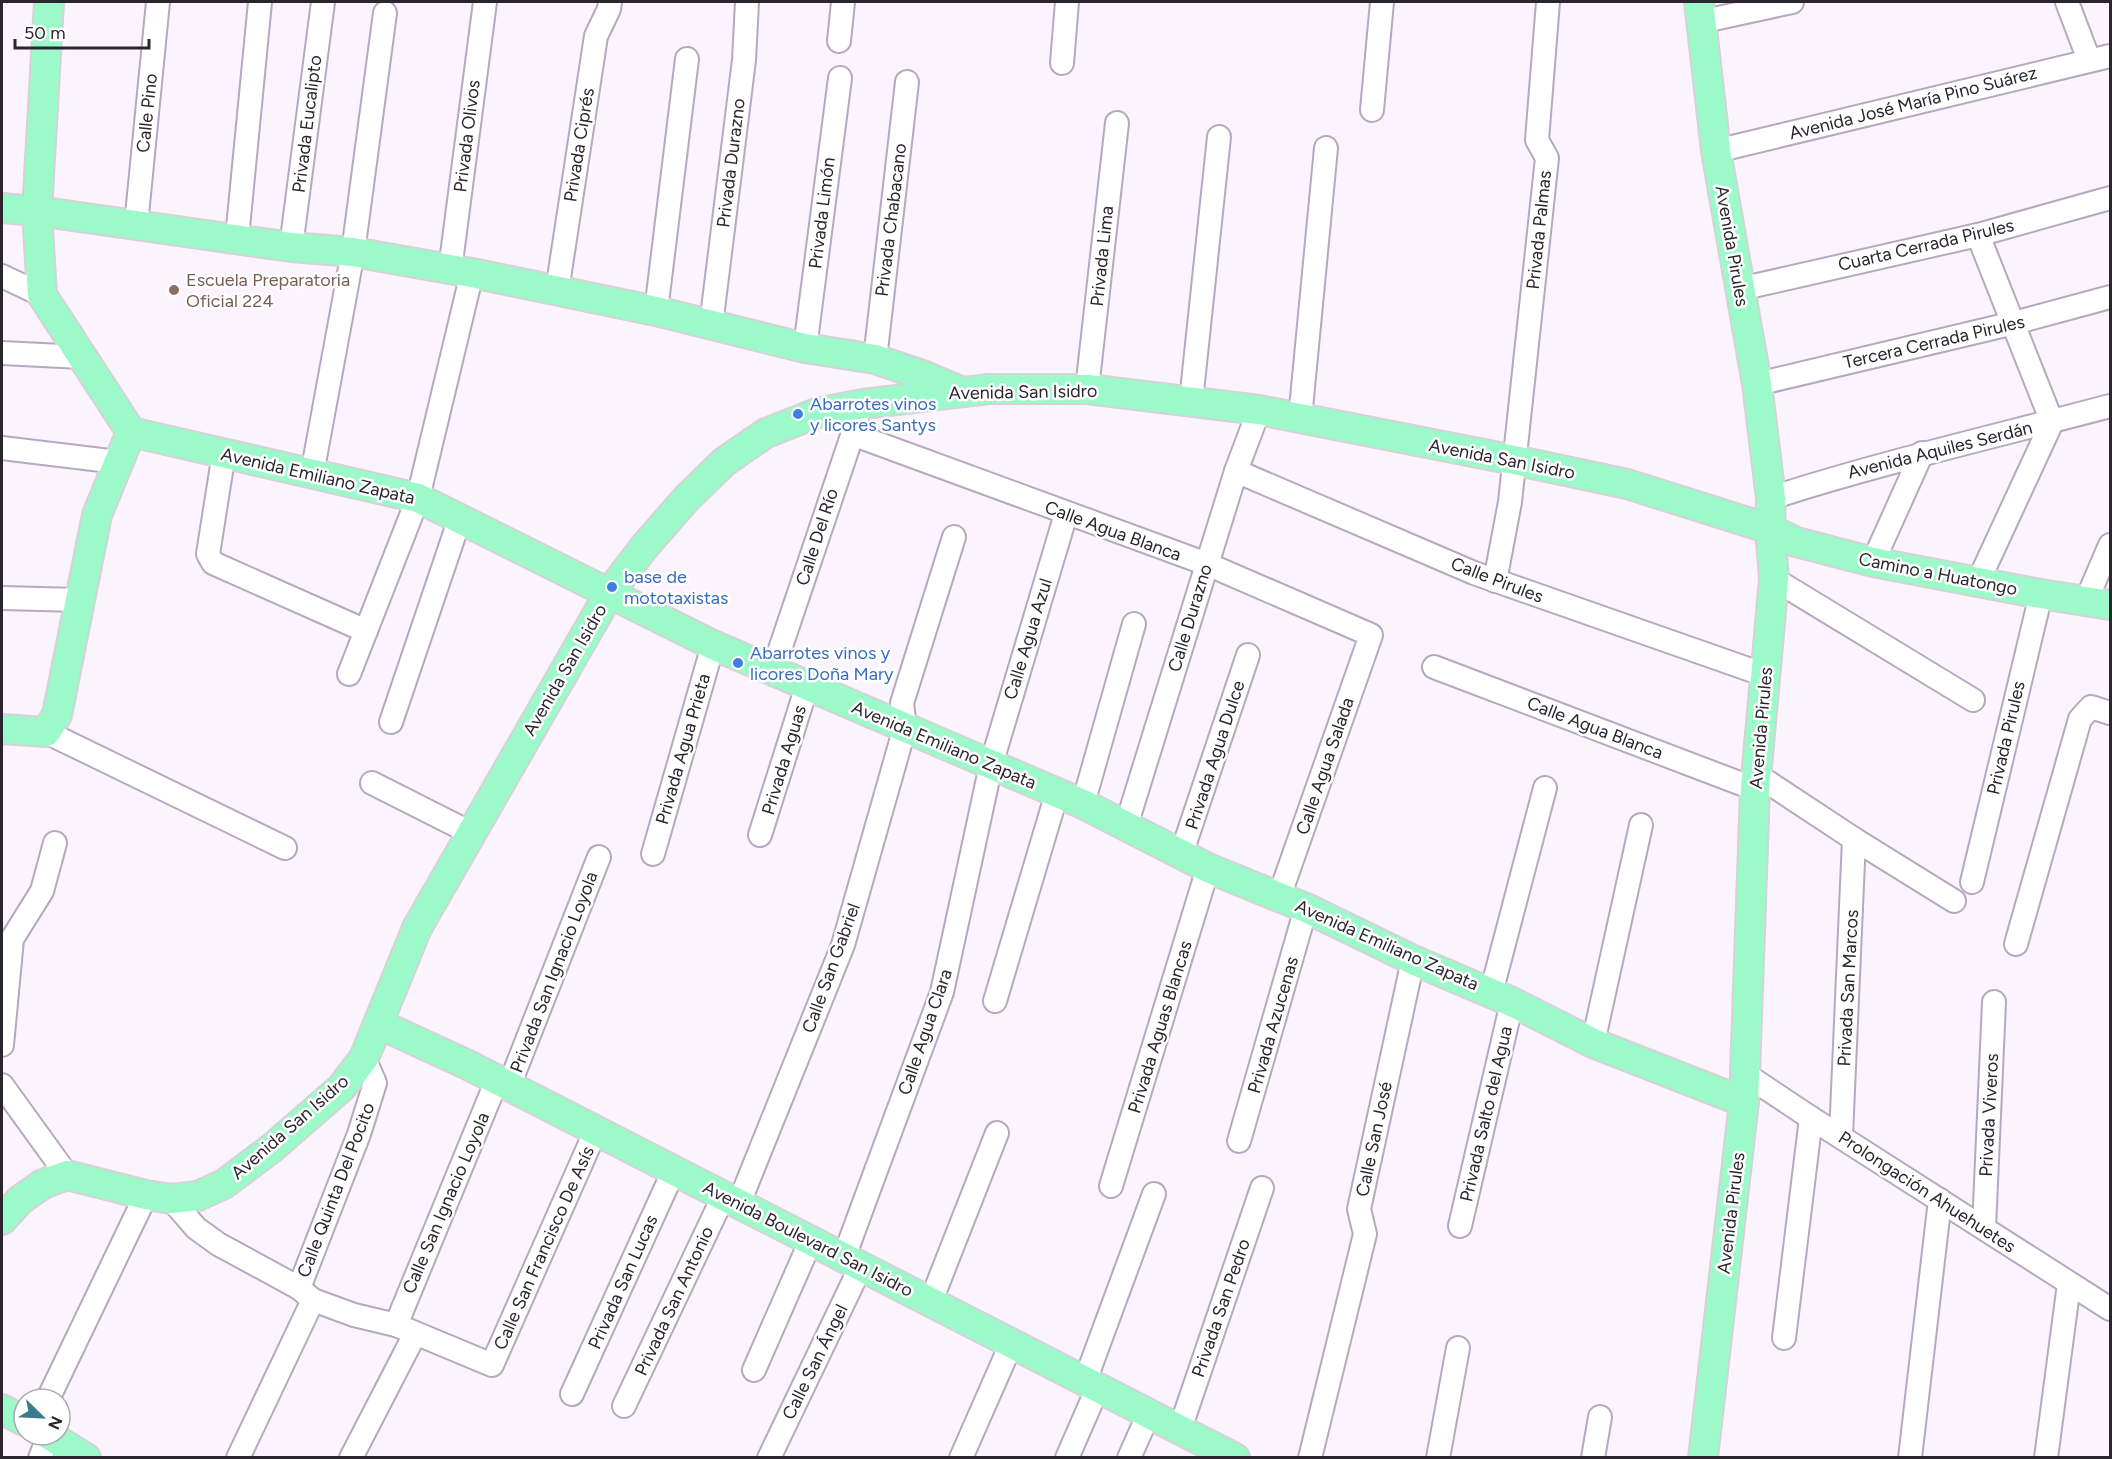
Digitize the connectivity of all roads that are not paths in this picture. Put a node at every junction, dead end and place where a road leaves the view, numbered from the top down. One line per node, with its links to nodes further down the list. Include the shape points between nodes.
1 (49, 2): 29 (main road)
2 (158, 2): 30 (street, Calle Pino)
3 (260, 2): 32 (street)
4 (322, 2): 33 (street, Privada Eucalipto)
5 (485, 2): 35 (street, Privada Olivos)
6 (610, 2): 38 (street, Privada Ciprés, via 596,36)
7 (747, 2): 43 (street, Privada Durazno, via 744,60)
8 (843, 2): 16 (street)
9 (1067, 2): 19 (street)
10 (1382, 2): 22 (street)
11 (1548, 2): 62 (street, Privada Palmas, via 1537,140 1547,158)
12 (1792, 2): 14 (street)
13 (2067, 2): 17 (street)
14 (1699, 12): 26 (main road, Avenida Pirules)
15 (385, 13): 34 (street)
16 (839, 41)
17 (2100, 58): 26 (street, Avenida José María Pino Suárez)
18 (687, 59): 41 (street)
19 (1062, 63)
20 (840, 78): 44 (street, Privada Limón)
21 (907, 82): 47 (street, Privada Chabacano)
22 (1372, 110)
23 (1117, 123): 49 (street, Privada Lima)
24 (1219, 137): 51 (street)
25 (1326, 148): 55 (street)
26 (1716, 151): 37 (main road, Avenida Pirules)
27 (2110, 198): 31 (street, Cuarta Cerrada Pirules)
28 (2, 208): 29 (main road)
29 (37, 211): 30 (main road); 39 (main road)
30 (136, 225): 32 (main road)
31 (1978, 235): 37 (street, Cuarta Cerrada Pirules); 42 (street)
32 (237, 238): 33 (main road)
33 (291, 247): 34 (main road)
34 (352, 252): 35 (main road); 65 (street)
35 (461, 271): 38 (main road); 66 (street, Privada Olivos)
36 (2, 276): 39 (street)
37 (1740, 289): 48 (main road, Avenida Pirules)
38 (557, 291): 41 (main road)
39 (42, 296): 46 (main road)
40 (2110, 297): 42 (street, Tercera Cerrada Pirules)
41 (656, 311): 43 (main road)
42 (2014, 323): 48 (street, Tercera Cerrada Pirules); 56 (street)
43 (711, 325): 44 (main road)
44 (805, 348): 47 (main road)
45 (2, 353): 46 (street)
46 (82, 357): 57 (main road)
47 (875, 358): 50 (main road)
48 (1757, 384): 67 (main road, Avenida Pirules)
49 (1087, 388): 50 (main road, Avenida San Isidro); 51 (main road, Avenida San Isidro)
50 (961, 391): 52 (main road, Avenida San Isidro)
51 (1191, 401): 54 (main road, Avenida San Isidro)
52 (863, 404): 58 (street, Calle Del Río); 78 (main road, Avenida San Isidro, via 817,413 766,433 724,462 687,498)
53 (2110, 406): 56 (street, Avenida Aquiles Serdán)
54 (1259, 410): 55 (main road, Avenida San Isidro); 64 (street, Calle Durazno)
55 (1300, 419): 62 (main road, Avenida San Isidro)
56 (2052, 422): 61 (street, Avenida Aquiles Serdán); 77 (street)
57 (131, 432): 60 (main road, Avenida Emiliano Zapata); 63 (main road)
58 (852, 434): 68 (street, Calle Agua Blanca); 89 (street, Calle Del Río)
59 (2, 448): 63 (street)
60 (224, 453): 65 (main road, Avenida Emiliano Zapata); 84 (street, via 208,554 213,563)
61 (1922, 453): 67 (street, Avenida Aquiles Serdán); 73 (street)
62 (1514, 460): 70 (main road, Avenida San Isidro, via 1627,484); 76 (street, Privada Palmas, via 1507,526)
63 (118, 462): 81 (main road, via 97,515)
64 (1236, 471): 74 (street, Calle Durazno); 76 (street, Calle Pirules)
65 (312, 474): 66 (main road, Avenida Emiliano Zapata)
66 (418, 498): 69 (main road, Avenida Emiliano Zapata); 84 (street, Privada Olivos)
67 (1771, 498): 70 (main road, Avenida Pirules)
68 (1066, 514): 74 (street, Calle Agua Blanca); 99 (street, Calle Agua Azul)
69 (460, 518): 78 (main road, Avenida Emiliano Zapata); 95 (street)
70 (1770, 529): 73 (main road, Camino a Huatongo, via 1796,542); 75 (main road, Avenida Pirules)
71 (954, 537): 96 (street, Calle San Gabriel, via 902,703)
72 (2110, 545): 82 (street)
73 (1873, 562): 77 (main road, Camino a Huatongo)
74 (1207, 564): 85 (street, Calle Agua Blanca); 106 (street, Calle Durazno)
75 (1774, 579): 91 (main road, Avenida Pirules); 93 (street)
76 (1495, 581): 91 (street, Calle Pirules)
77 (1978, 582): 79 (main road, Camino a Huatongo)
78 (610, 592): 86 (main road, Avenida Emiliano Zapata); 107 (main road, Avenida San Isidro)
79 (2041, 594): 82 (main road, Camino a Huatongo); 116 (street, Privada Pirules)
80 (2, 598): 81 (street)
81 (80, 600): 98 (main road, via 57,715)
82 (2098, 603)
83 (1134, 624): 104 (street)
84 (366, 631): 90 (street, Privada Olivos)
85 (1371, 635): 117 (street, Calle Agua Salada)
86 (713, 645): 89 (main road, Avenida Emiliano Zapata); 112 (street, Privada Agua Prieta)
87 (1248, 655): 113 (street, Privada Agua Dulce)
88 (1434, 667): 100 (street, Calle Agua Blanca)
89 (773, 670): 92 (main road, Avenida Emiliano Zapata)
90 (349, 674)
91 (1765, 675): 100 (main road, Avenida Pirules)
92 (807, 686): 96 (main road, Avenida Emiliano Zapata); 108 (street, Privada Aguas)
93 (1973, 700)
94 (2110, 713): 120 (street, via 2091,707 2080,719)
95 (391, 722)
96 (905, 727): 99 (main road, Avenida Emiliano Zapata); 144 (street, Calle San Gabriel, via 843,945)
97 (2, 729): 98 (main road)
98 (46, 732): 111 (street)
99 (991, 765): 103 (main road, Avenida Emiliano Zapata); 150 (street, Calle Agua Clara, via 942,992)
100 (1756, 782): 109 (street, Calle Agua Blanca); 132 (main road, Avenida Pirules)
101 (372, 783): 107 (street)
102 (1545, 788): 123 (street, Privada Salto del Agua)
103 (1057, 793): 104 (main road, Avenida Emiliano Zapata); 124 (street)
104 (1083, 804): 106 (main road, Avenida Emiliano Zapata)
105 (1641, 825): 127 (street)
106 (1126, 826): 113 (main road, Avenida Emiliano Zapata)
107 (471, 833): 126 (main road, Avenida San Isidro, via 417,928)
108 (760, 835)
109 (1854, 840): 118 (street, Calle Agua Blanca); 136 (street, Privada San Marcos)
110 (55, 843): 122 (street, via 42,891 12,939)
111 (285, 848)
112 (653, 854)
113 (1181, 855): 115 (main road, Avenida Emiliano Zapata)
114 (600, 857): 130 (street, Privada San Ignacio Loyola)
115 (1209, 868): 117 (main road, Avenida Emiliano Zapata); 140 (street, Privada Aguas Blancas)
116 (1972, 882)
117 (1280, 897): 119 (main road, Avenida Emiliano Zapata)
118 (1954, 901)
119 (1306, 908): 121 (main road, Avenida Emiliano Zapata); 137 (street, Privada Azucenas)
120 (2016, 944)
121 (1413, 960): 123 (main road, Avenida Emiliano Zapata); 176 (street, Calle San José, via 1359,1209 1365,1234)
122 (5, 971): 128 (street)
123 (1501, 998): 127 (main road, Avenida Emiliano Zapata); 147 (street, Privada Salto del Agua)
124 (995, 1001)
125 (1994, 1002): 148 (street, Privada Viveros)
126 (379, 1024): 129 (main road, Avenida San Isidro); 130 (main road, Avenida Boulevard San Isidro)
127 (1593, 1043): 132 (main road, Avenida Emiliano Zapata)
128 (2, 1045)
129 (364, 1058): 143 (main road, Avenida San Isidro, via 342,1088 224,1184 198,1196); 152 (street, Calle Quinta Del Pocito, via 375,1083)
130 (503, 1083): 134 (main road, Avenida Boulevard San Isidro); 155 (street, Calle San Ignacio Loyola)
131 (2, 1085): 139 (street)
132 (1745, 1088): 133 (street, Prolongación Ahuehuetes); 179 (main road, Avenida Pirules)
133 (1810, 1118): 136 (street, Prolongación Ahuehuetes); 156 (street)
134 (596, 1130): 138 (main road, Avenida Boulevard San Isidro); 155 (street, Calle San Francisco De Asís, via 492,1365)
135 (997, 1133): 153 (street)
136 (1841, 1136): 145 (street, Prolongación Ahuehuetes)
137 (1239, 1141)
138 (674, 1170): 144 (main road, Avenida Boulevard San Isidro); 162 (street, Privada San Lucas)
139 (68, 1175): 143 (main road, Avenida San Isidro); 146 (main road, via 43,1184 20,1200)
140 (1111, 1186)
141 (1262, 1188): 166 (street, Privada San Pedro)
142 (1154, 1194): 160 (street)
143 (158, 1197): 152 (street, via 218,1244); 161 (street)
144 (731, 1199): 149 (main road, Avenida Boulevard San Isidro); 163 (street, Privada San Antonio)
145 (1940, 1200): 148 (street, Prolongación Ahuehuetes); 180 (street)
146 (2, 1220)
147 (1460, 1226)
148 (1984, 1228): 151 (street, Prolongación Ahuehuetes)
149 (811, 1240): 150 (main road, Avenida Boulevard San Isidro); 159 (street)
150 (852, 1261): 153 (main road, Avenida Boulevard San Isidro); 171 (street, Calle San Ángel)
151 (2069, 1284): 154 (street, Prolongación Ahuehuetes); 181 (street)
152 (306, 1294): 155 (street, via 354,1315); 169 (street, Calle Quinta Del Pocito)
153 (931, 1301): 157 (main road, Avenida Boulevard San Isidro)
154 (2110, 1309)
155 (405, 1330): 170 (street, Calle San Ignacio Loyola)
156 (1784, 1338)
157 (1012, 1342): 160 (main road, Avenida Boulevard San Isidro); 172 (street)
158 (1458, 1348): 177 (street)
159 (754, 1370)
160 (1092, 1384): 164 (main road, Avenida Boulevard San Isidro); 173 (street)
161 (55, 1387)
162 (572, 1394)
163 (624, 1406)
164 (1149, 1413): 166 (main road, Avenida Boulevard San Isidro); 174 (street)
165 (1600, 1417): 178 (street)
166 (1179, 1429): 175 (main road, Avenida Boulevard San Isidro)
167 (68, 1447): 168 (main road)
168 (86, 1458)
169 (238, 1458)
170 (351, 1458)
171 (769, 1458)
172 (961, 1458)
173 (1067, 1458)
174 (1128, 1458)
175 (1235, 1458)
176 (1310, 1458)
177 (1438, 1458)
178 (1593, 1458)
179 (1703, 1458)
180 (1910, 1458)
181 (2046, 1458)

